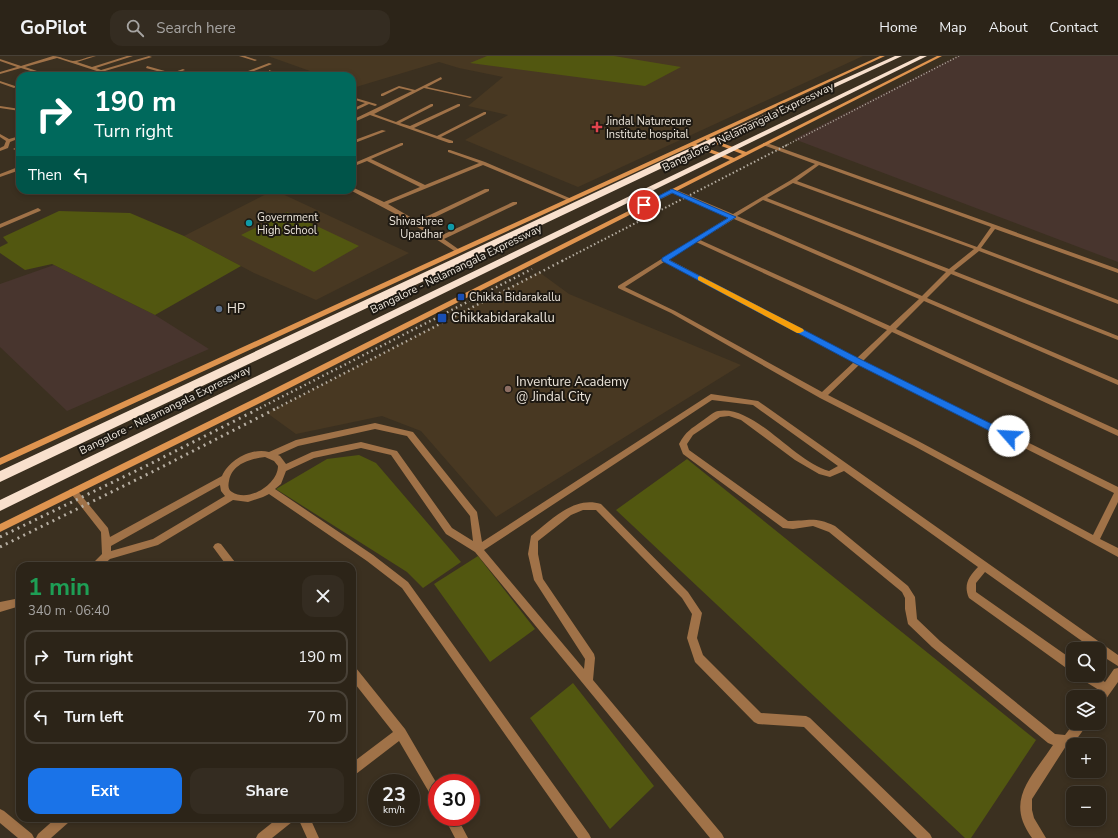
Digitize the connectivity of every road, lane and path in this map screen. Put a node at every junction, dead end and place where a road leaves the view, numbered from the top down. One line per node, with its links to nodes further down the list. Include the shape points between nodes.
1 (56, 56): 12 (street); 14 (street)
2 (94, 56): 12 (street)
3 (131, 56): 16 (street)
4 (241, 56): 11 (street)
5 (883, 56): 50 (street)
6 (898, 56): 101 (highway, Bangalore - Nelamangala Expressway)
7 (924, 56): 107 (highway, Bangalore - Nelamangala Expressway)
8 (940, 56): 57 (street)
9 (150, 57): 18 (street)
10 (0, 60): 14 (street)
11 (255, 60)
12 (72, 62): 16 (street)
13 (270, 64): 22 (street)
14 (21, 67): 19 (street); 23 (street)
15 (148, 67): 20 (street)
16 (92, 68): 18 (street)
17 (183, 70): 21 (street)
18 (102, 71)
19 (37, 72)
20 (166, 72)
21 (178, 72)
22 (248, 72)
23 (0, 73)
24 (440, 78): 27 (street)
25 (0, 82): 26 (street)
26 (14, 87)
27 (424, 87): 28 (street); 30 (street)
28 (415, 92): 29 (street, via 399,87); 42 (street)
29 (382, 95)
30 (470, 97)
31 (356, 99): 32 (street)
32 (368, 103): 33 (street); 38 (street)
33 (374, 105)
34 (459, 105): 45 (street)
35 (0, 106): 39 (street)
36 (432, 106): 44 (street)
37 (356, 107): 38 (street)
38 (360, 108): 40 (street)
39 (16, 109)
40 (356, 110)
41 (485, 113): 49 (street)
42 (370, 114): 43 (street); 44 (street)
43 (356, 120)
44 (397, 123): 45 (street)
45 (412, 127): 49 (street)
46 (384, 131): 52 (street)
47 (0, 135): 51 (street)
48 (16, 138): 51 (street)
49 (438, 138): 53 (street)
50 (705, 138): 56 (street); 60 (street)
51 (8, 141): 54 (street); 58 (street, via 6,147)
52 (356, 142)
53 (451, 142)
54 (0, 143)
55 (401, 144): 61 (street)
56 (693, 144): 62 (street); 74 (street)
57 (765, 144): 60 (street); 65 (street)
58 (0, 150)
59 (450, 151): 63 (street)
60 (746, 154): 62 (street)
61 (367, 159): 64 (street); 69 (street)
62 (734, 160): 71 (street)
63 (483, 163): 69 (street); 74 (street)
64 (356, 164)
65 (818, 164): 68 (street); 81 (street)
66 (16, 170): 67 (street)
67 (0, 176)
68 (793, 181): 73 (street); 84 (street)
69 (424, 187): 76 (street)
70 (487, 190): 79 (street)
71 (672, 190): 78 (street); 104 (street, via 291,384)
72 (356, 191): 76 (street)
73 (763, 198): 78 (street); 87 (street)
74 (571, 200): 85 (street)
75 (515, 203): 82 (street)
76 (384, 204): 79 (street)
77 (38, 210): 80 (street)
78 (732, 217): 83 (street); 89 (street)
79 (418, 223): 82 (street)
80 (0, 226)
81 (994, 227): 84 (street); 88 (street)
82 (440, 238): 85 (street)
83 (696, 240): 86 (street); 91 (street)
84 (978, 249): 87 (street); 90 (street)
85 (458, 251): 98 (street)
86 (665, 260): 93 (street); 95 (street, via 620,287 673,312)
87 (951, 271): 89 (street); 92 (street)
88 (1118, 271)
89 (924, 299): 91 (street); 94 (street)
90 (1118, 302)
91 (892, 330): 93 (street); 96 (street)
92 (1118, 338)
93 (859, 362): 95 (street); 105 (street)
94 (1118, 383)
95 (823, 396): 109 (street)
96 (1118, 433)
97 (272, 455): 100 (street, via 281,462); 102 (street, via 257,454 240,460 228,471); 112 (street, via 296,443 375,426 410,434 474,515)
98 (0, 462)
99 (844, 466): 112 (street, via 755,403 711,397); 117 (street); 129 (street, via 830,474 822,472 798,458 744,418 729,413 718,414 690,433 683,444 686,452 786,525 821,523 832,529 905,589 910,597 912,622 1052,739)
100 (283, 469): 103 (street, via 281,478); 112 (street, via 312,455 362,445 394,453 449,531)
101 (0, 477)
102 (225, 478): 106 (street, via 225,490); 110 (street)
103 (270, 490): 106 (street, via 253,498); 142 (street, via 406,585)
104 (73, 491): 108 (street); 110 (street, via 105,531)
105 (1118, 492): 109 (street)
106 (233, 496): 114 (street, via 155,542)
107 (0, 506)
108 (0, 528)
109 (1095, 541): 113 (street)
110 (106, 544): 114 (street)
111 (218, 547): 116 (street)
112 (478, 549): 124 (street)
113 (1118, 553)
114 (107, 556): 115 (street)
115 (100, 562)
116 (230, 562)
117 (984, 566): 120 (street, via 971,582 969,588 972,595); 121 (street)
118 (16, 603): 119 (street)
119 (0, 607)
120 (1066, 661)
121 (1118, 661)
122 (1118, 673): 126 (street)
123 (356, 677): 128 (street)
124 (588, 682): 143 (street); 144 (street, via 590,658 539,580 533,554 534,539 568,512 582,506 598,507 686,595 697,613 692,638 699,658 758,718 806,722)
125 (1096, 682): 126 (street)
126 (1106, 689)
127 (1077, 730): 129 (street, via 1069,740)
128 (401, 733): 130 (street); 131 (street)
129 (1062, 742): 145 (street, via 1026,798 1026,814 1033,831)
130 (356, 767)
131 (428, 780)
132 (0, 815): 137 (street)
133 (60, 822): 138 (street)
134 (283, 822): 139 (street)
135 (306, 822): 140 (street)
136 (455, 826): 141 (street)
137 (28, 838)
138 (42, 838)
139 (262, 838)
140 (313, 838)
141 (462, 838)
142 (585, 838)
143 (718, 838)
144 (926, 838)
145 (1040, 838)

